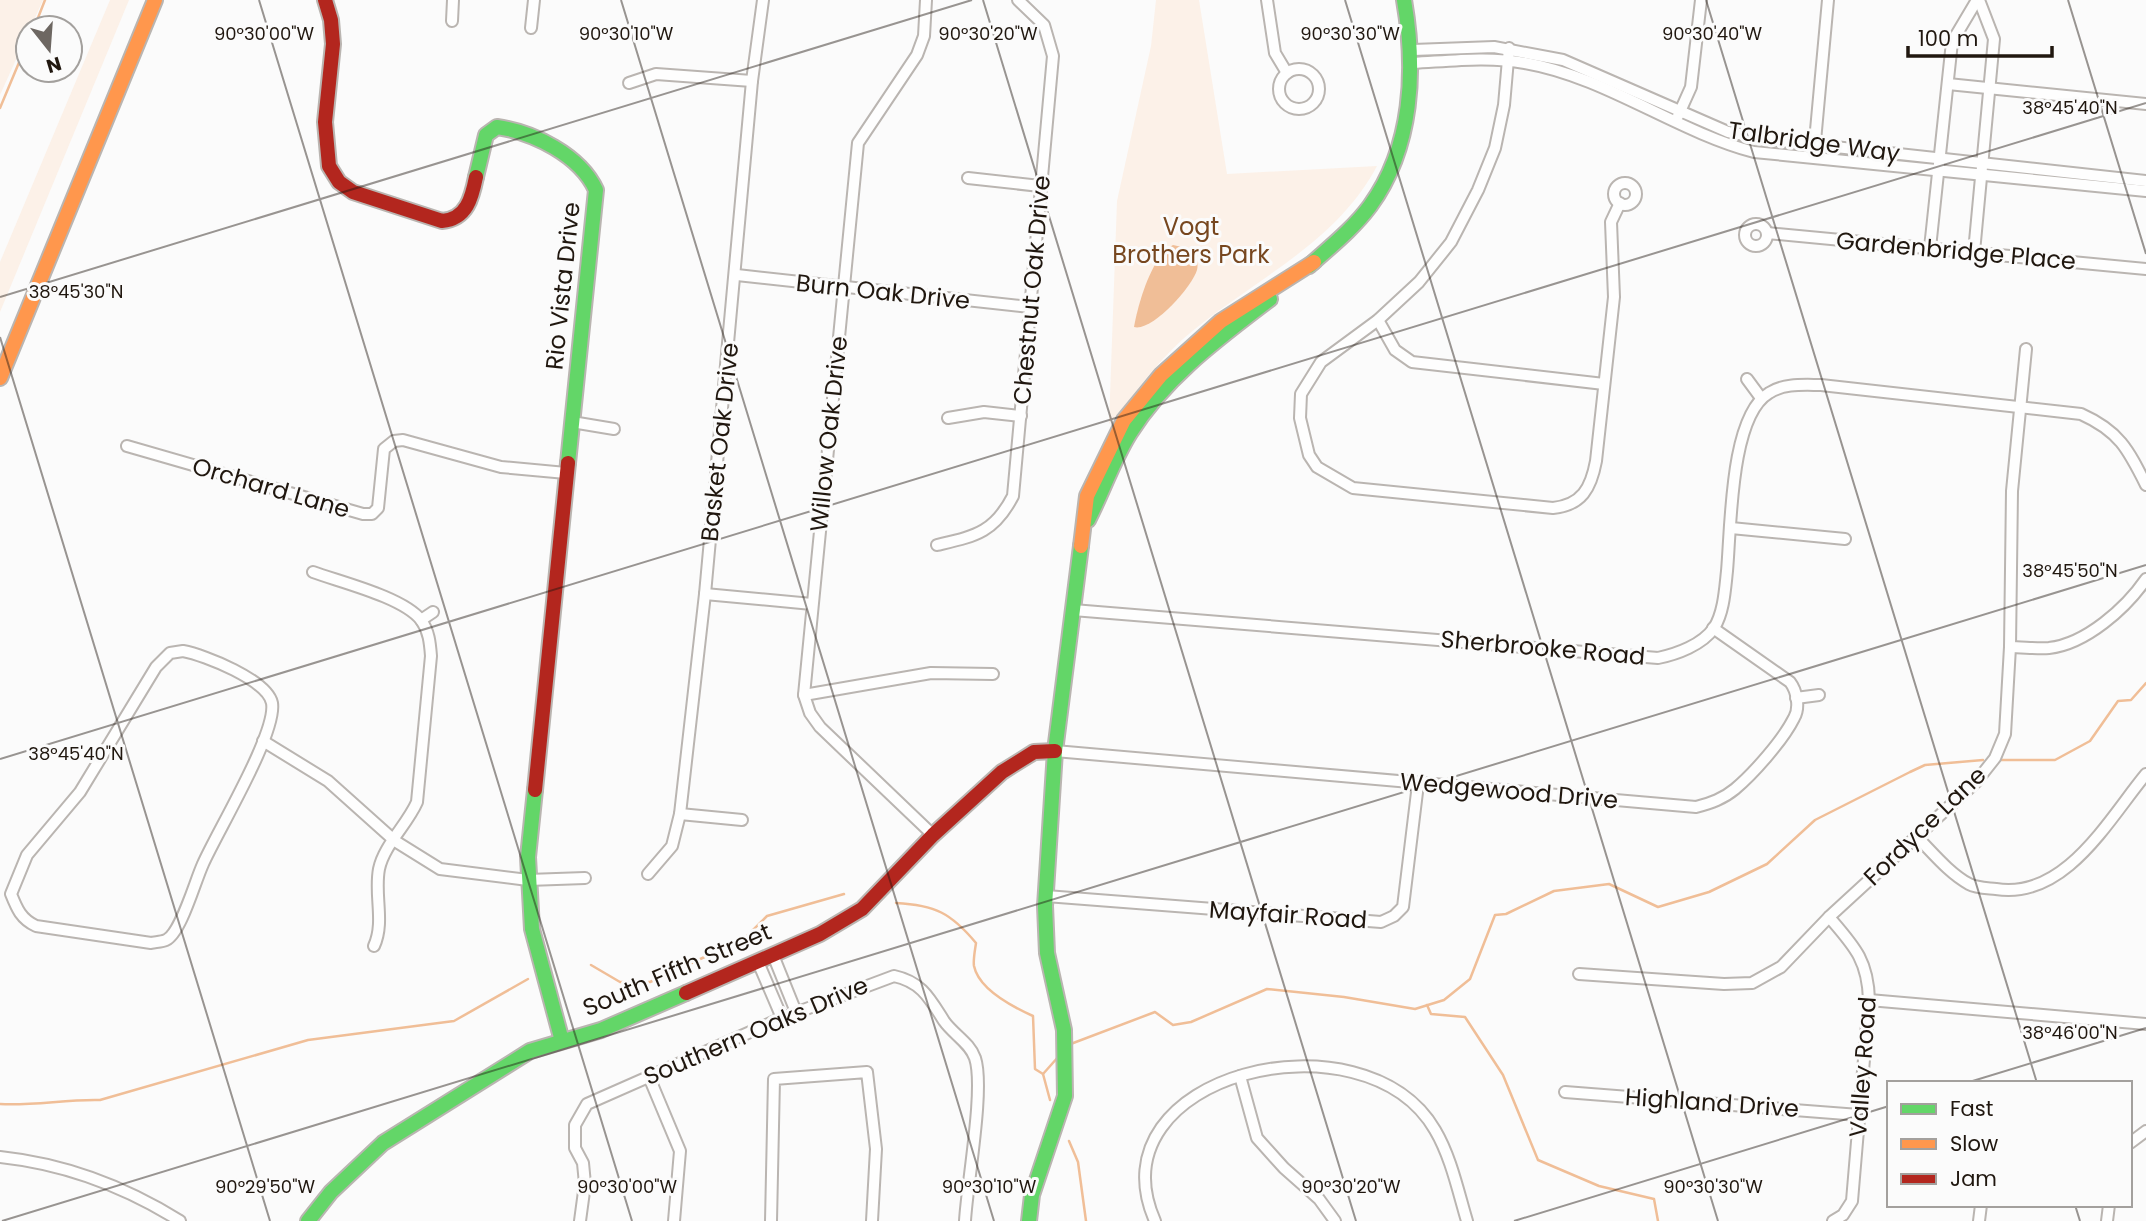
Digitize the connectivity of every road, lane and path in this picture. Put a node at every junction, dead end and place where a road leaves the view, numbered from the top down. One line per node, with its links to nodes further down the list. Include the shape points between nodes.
1 (155, 0): 45 (street)
2 (325, 0): 52 (street, Rio Vista Drive, via 334,28 326,160 339,183 438,220 453,219 463,213 471,197 483,140 508,125 542,141 592,179 596,190)
3 (453, 0): 13 (street)
4 (534, 0): 14 (street)
5 (763, 0): 19 (street, Basket Oak Drive)
6 (926, 0): 41 (street, Willow Oak Drive, via 924,36 917,55 858,143)
7 (1018, 0): 33 (street, Chestnut Oak Drive, via 1044,25 1053,56)
8 (1267, 0): 18 (street, via 1275,53)
9 (1404, 0): 16 (street)
10 (1701, 0): 24 (street, via 1691,87)
11 (1828, 0): 25 (street)
12 (1978, 0): 21 (street, via 1952,42); 22 (street, via 1994,39)
13 (452, 21)
14 (531, 28)
15 (1508, 48): 16 (street, Talbridge Way); 17 (street); 24 (street, Talbridge Way, via 1563,60)
16 (1413, 57): 17 (street, Talbridge Way); 64 (street, via 1401,147 1369,208 1314,262 1222,321 1161,375 1124,420 1087,496)
17 (1507, 61): 24 (street, Talbridge Way, via 1572,76); 43 (street, via 1497,137 1478,190 1451,242 1419,282)
18 (1287, 73)
19 (752, 81): 20 (street, via 656,74); 40 (street, Basket Oak Drive)
20 (629, 83)
21 (1948, 84): 22 (street); 27 (street)
22 (1989, 89): 23 (street); 28 (street)
23 (2146, 104)
24 (1678, 118): 25 (street, Talbridge Way, via 1728,132); 26 (street, Talbridge Way, via 1726,145)
25 (1815, 145): 26 (street); 27 (street, Talbridge Way)
26 (1814, 158): 29 (street, Talbridge Way)
27 (1939, 159): 28 (street, Talbridge Way); 29 (street)
28 (1983, 164): 30 (street); 32 (street, Talbridge Way)
29 (1937, 172): 30 (street, Talbridge Way); 37 (street)
30 (1982, 176): 34 (street, Talbridge Way); 38 (street)
31 (968, 178): 33 (street)
32 (2146, 181)
33 (1040, 186): 42 (street, Chestnut Oak Drive)
34 (2146, 191)
35 (1620, 203): 47 (street, via 1611,222 1614,297)
36 (1767, 233): 37 (street, Gardenbridge Place)
37 (1930, 248): 38 (street, Gardenbridge Place)
38 (1974, 252): 39 (street, Gardenbridge Place)
39 (2146, 269)
40 (737, 275): 41 (street, Burn Oak Drive); 62 (street, Basket Oak Drive)
41 (843, 289): 42 (street, Burn Oak Drive); 63 (street, Willow Oak Drive)
42 (1029, 307): 50 (street, Chestnut Oak Drive)
43 (1378, 320): 47 (street, via 1395,350 1412,362); 47 (street, via 1321,362 1301,394 1300,418 1308,455 1317,467 1353,488 1567,506 1583,497 1592,484)
44 (2025, 349): 49 (street, Fordyce Lane)
45 (0, 378)
46 (1747, 379): 48 (street)
47 (1604, 384)
48 (1761, 398): 49 (street, via 1780,388 1821,385); 57 (street, via 1751,410 1739,447)
49 (2020, 407): 56 (street, via 2081,414 2106,425 2127,447); 68 (street, Fordyce Lane, via 2012,491)
50 (1021, 416): 51 (street, via 984,412); 59 (street, Chestnut Oak Drive, via 1013,496 1006,511 996,524 975,536)
51 (948, 418)
52 (572, 422): 53 (street); 55 (street, Rio Vista Drive)
53 (614, 429)
54 (127, 446): 55 (street, Orchard Lane, via 363,514 378,508 384,449 394,441 501,467)
55 (566, 473): 84 (street, Rio Vista Drive)
56 (2146, 485)
57 (1731, 528): 58 (street); 67 (street, via 1724,601)
58 (1845, 540)
59 (937, 545)
60 (313, 572): 66 (street, via 405,606)
61 (2146, 579): 68 (street, via 2098,627 2070,642 2050,648)
62 (705, 594): 63 (street); 77 (street, Basket Oak Drive)
63 (812, 604): 70 (street, Willow Oak Drive)
64 (1073, 610): 67 (street, Sherbrooke Road, via 1658,657 1692,646); 74 (street)
65 (433, 612): 66 (street)
66 (421, 620): 81 (street, via 430,639 431,656 417,802)
67 (1713, 628): 72 (street, via 1790,682)
68 (2010, 647): 80 (street, Fordyce Lane, via 2005,734 1994,758 1976,782)
69 (993, 674): 70 (street, via 931,673)
70 (804, 695): 79 (street, via 820,727)
71 (1819, 695): 72 (street)
72 (1797, 698): 76 (street, Wedgewood Drive, via 1794,718 1755,769 1716,802 1696,807)
73 (263, 741): 73 (street, via 203,863 177,930 167,940 151,943 36,926 20,914 11,894 27,855 80,792 156,667 170,653 197,653 260,684 272,704); 81 (street, via 327,781)
74 (1055, 751): 76 (street, Wedgewood Drive); 79 (street, South Fifth Street, via 1025,755); 85 (street)
75 (2146, 774): 80 (street, via 2061,874 2035,886 2003,890 1971,885)
76 (1418, 784): 85 (street, Mayfair Road, via 1403,906 1381,922)
77 (680, 814): 78 (street); 82 (street, Basket Oak Drive, via 672,846)
78 (742, 820)
79 (933, 835): 88 (street, South Fifth Street, via 862,909)
80 (1917, 837): 86 (street, Fordyce Lane)
81 (395, 841): 84 (street, via 440,869); 87 (street, via 383,855 379,871 379,928)
82 (648, 874)
83 (585, 878): 84 (street)
84 (528, 880): 95 (street, Rio Vista Drive, via 532,929)
85 (1046, 896): 108 (street, via 1047,953 1062,1016 1067,1075 1057,1124 1032,1195)
86 (1829, 917): 90 (street, Fordyce Lane, via 1780,967 1752,982 1724,985); 91 (street, Valley Road, via 1858,951 1868,975)
87 (374, 946)
88 (773, 955): 89 (street, South Fifth Street); 92 (street)
89 (758, 961): 93 (street); 95 (street, South Fifth Street, via 601,1030)
90 (1579, 974)
91 (1869, 1000): 94 (street); 99 (street, Valley Road)
92 (796, 1012): 93 (street, Southern Oaks Drive); 107 (street, Southern Oaks Drive, via 894,976 910,979 930,997 952,1033 968,1046 978,1075)
93 (782, 1018): 97 (street, Southern Oaks Drive)
94 (2146, 1024)
95 (562, 1041): 102 (street, South Fifth Street, via 530,1051 383,1143 331,1192)
96 (1240, 1076): 109 (street, via 1197,1093 1168,1119 1151,1144 1146,1186); 110 (street, via 1257,1138); 111 (street, via 1289,1066 1340,1067 1378,1081 1413,1105 1435,1129)
97 (649, 1077): 103 (street, Southern Oaks Drive, via 587,1104 575,1125 575,1148 583,1163 585,1184); 104 (street, via 680,1151)
98 (1565, 1092): 99 (street, Highland Drive)
99 (1859, 1115): 112 (street, Valley Road, via 1852,1201)
100 (0, 1157): 101 (street, via 74,1170 107,1181)
101 (180, 1221)
102 (308, 1221)
103 (580, 1221)
104 (674, 1221)
105 (771, 1221): 106 (street, via 774,1079 867,1072 876,1149)
106 (872, 1221)
107 (965, 1221)
108 (1029, 1221)
109 (1155, 1221)
110 (1335, 1221)
111 (1467, 1221)
112 (1833, 1221)

